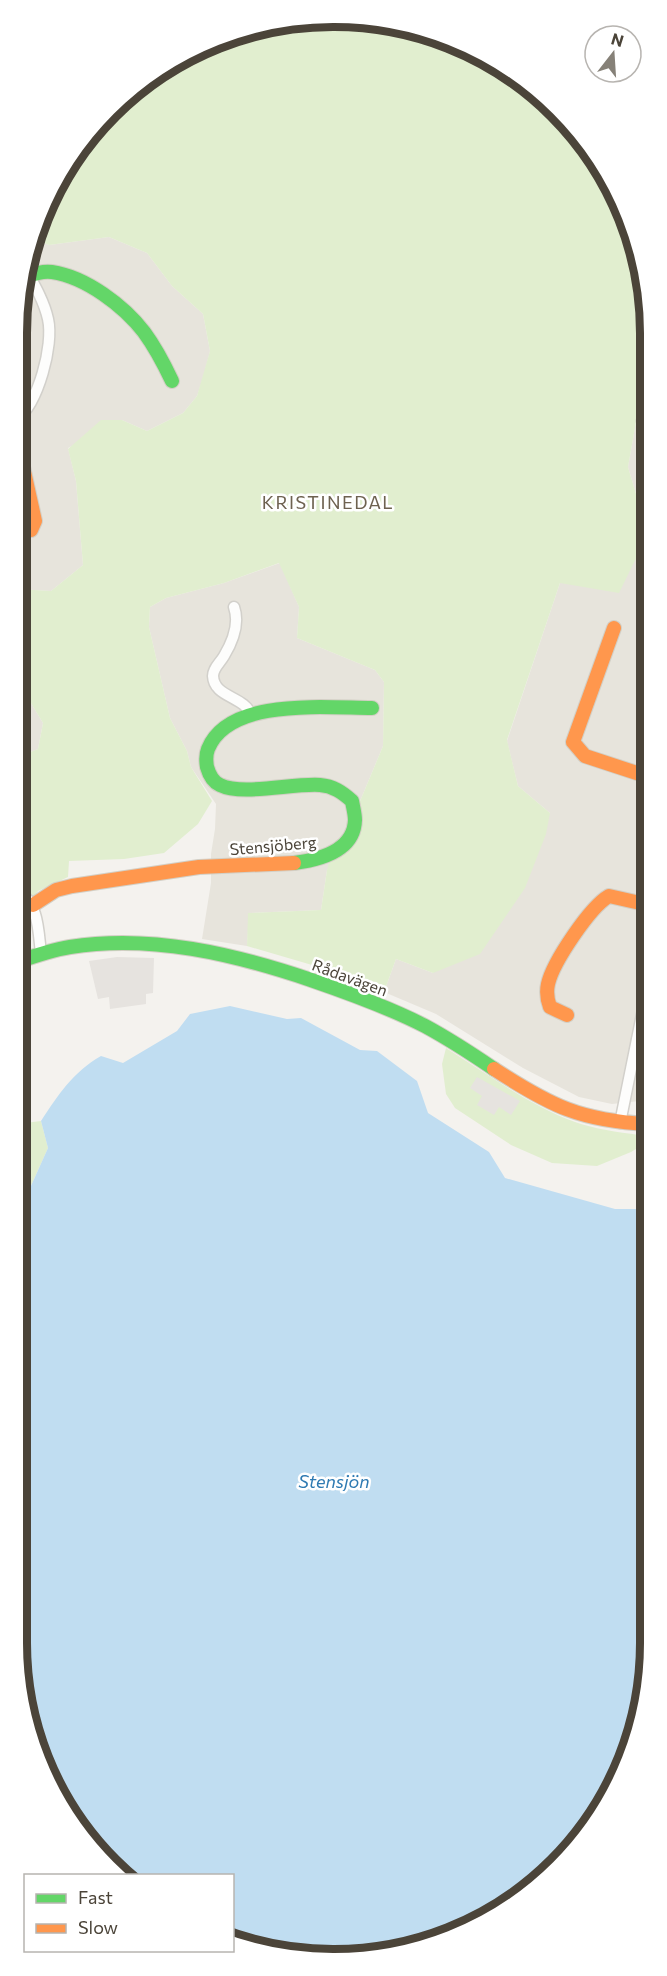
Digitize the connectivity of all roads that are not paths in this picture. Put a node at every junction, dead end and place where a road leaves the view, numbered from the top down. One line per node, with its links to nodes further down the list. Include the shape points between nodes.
1 (33, 272): 3 (street, via 61,274 111,301 138,325 158,352)
2 (32, 282): 4 (street, via 45,309 49,340 43,368)
3 (172, 381)
4 (27, 407)
5 (27, 487): 6 (street, via 35,521)
6 (27, 530)
7 (234, 607): 10 (street, via 236,628 213,677 222,692 245,704)
8 (614, 628): 11 (street, via 573,742 585,756)
9 (372, 708): 10 (street, Stensjöberg, via 297,707)
10 (251, 714): 14 (street, Stensjöberg, via 231,722 214,737 206,758 209,773 225,788 313,784 344,793 354,808 355,821 337,851 304,862 197,867 68,888)
11 (640, 774)
12 (27, 897): 14 (street)
13 (640, 903): 17 (street, via 609,896 600,901 549,976 545,995 549,1005)
14 (33, 905): 15 (street)
15 (41, 954): 16 (street, Rådavägen); 21 (street, Rådavägen, via 76,946 113,944 194,949 238,957 384,1007 438,1033 543,1099 580,1115)
16 (27, 958)
17 (567, 1015)
18 (640, 1025): 19 (street)
19 (637, 1040): 20 (street); 21 (street)
20 (640, 1040)
21 (620, 1123): 22 (street, Rådavägen)
22 (640, 1124)

